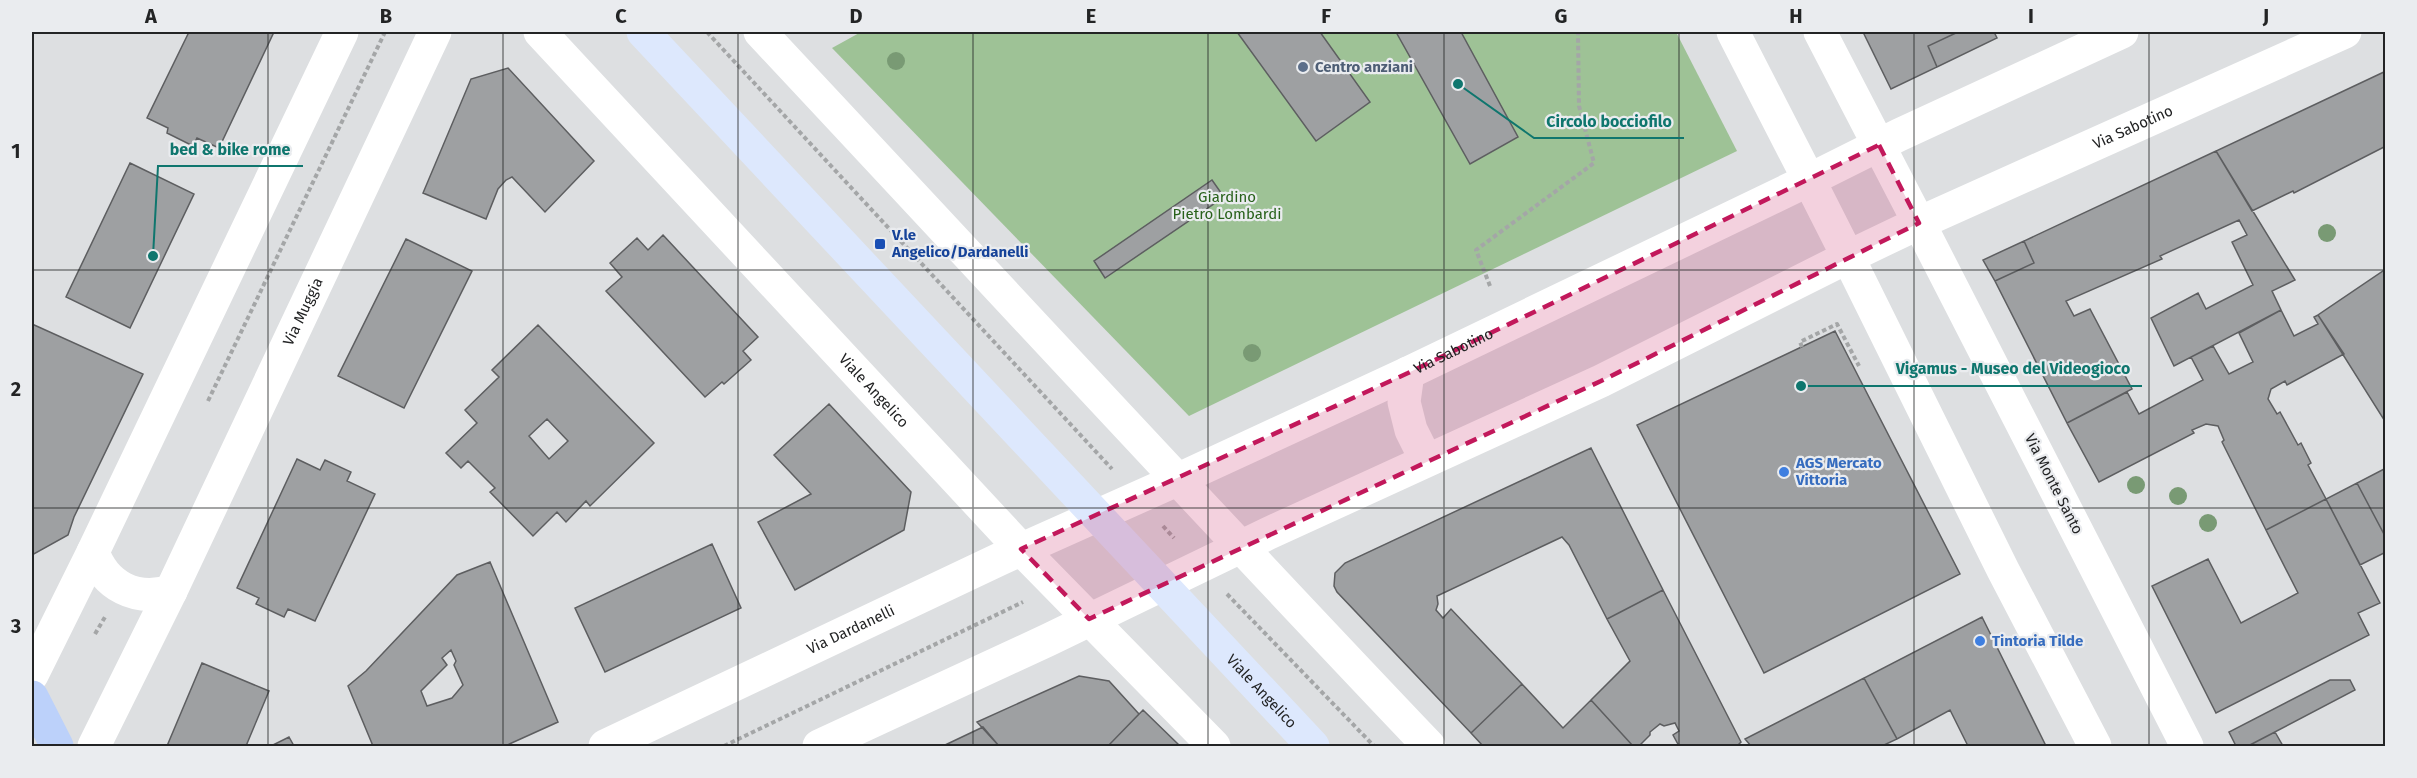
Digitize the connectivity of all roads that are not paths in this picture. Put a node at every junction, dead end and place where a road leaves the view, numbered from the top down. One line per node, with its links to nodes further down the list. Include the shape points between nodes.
1 (342, 32): 20 (street)
2 (435, 32): 22 (street, Via Muggia)
3 (540, 32): 19 (street, Viale Angelico)
4 (643, 32): 17 (street, Viale Angelico)
5 (760, 32): 16 (street)
6 (1733, 32): 11 (street)
7 (1820, 32): 10 (street)
8 (2122, 32): 10 (street)
9 (2345, 32): 12 (street, Via Sabotino)
10 (1879, 145): 11 (street, Via Sabotino); 12 (street, Via Monte Santo)
11 (1809, 180): 13 (street); 14 (street, Via Sabotino)
12 (1919, 223): 13 (street, Via Sabotino); 34 (street, Via Monte Santo)
13 (1848, 257): 15 (street, via 1601,381); 33 (street)
14 (1408, 373): 15 (street, via 1404,402 1411,430); 16 (street, Via Sabotino)
15 (1426, 460): 18 (street)
16 (1179, 479): 17 (street, Via Sabotino); 18 (street)
17 (1095, 515): 19 (street, Via Dardanelli); 21 (street, Viale Angelico)
18 (1239, 547): 21 (street); 32 (street)
19 (1021, 549): 23 (street, Viale Angelico); 28 (street, Via Dardanelli)
20 (93, 552): 22 (street, via 99,568 121,588 145,596); 24 (street)
21 (1160, 584): 23 (street); 31 (street, Viale Angelico)
22 (171, 591): 27 (street, Via Muggia)
23 (1089, 619): 29 (street); 30 (street, Viale Angelico)
24 (32, 675)
25 (32, 697): 26 (main road)
26 (57, 747)
27 (94, 747)
28 (606, 747)
29 (819, 747)
30 (1214, 747)
31 (1313, 747)
32 (1429, 747)
33 (2095, 747)
34 (2187, 747)

